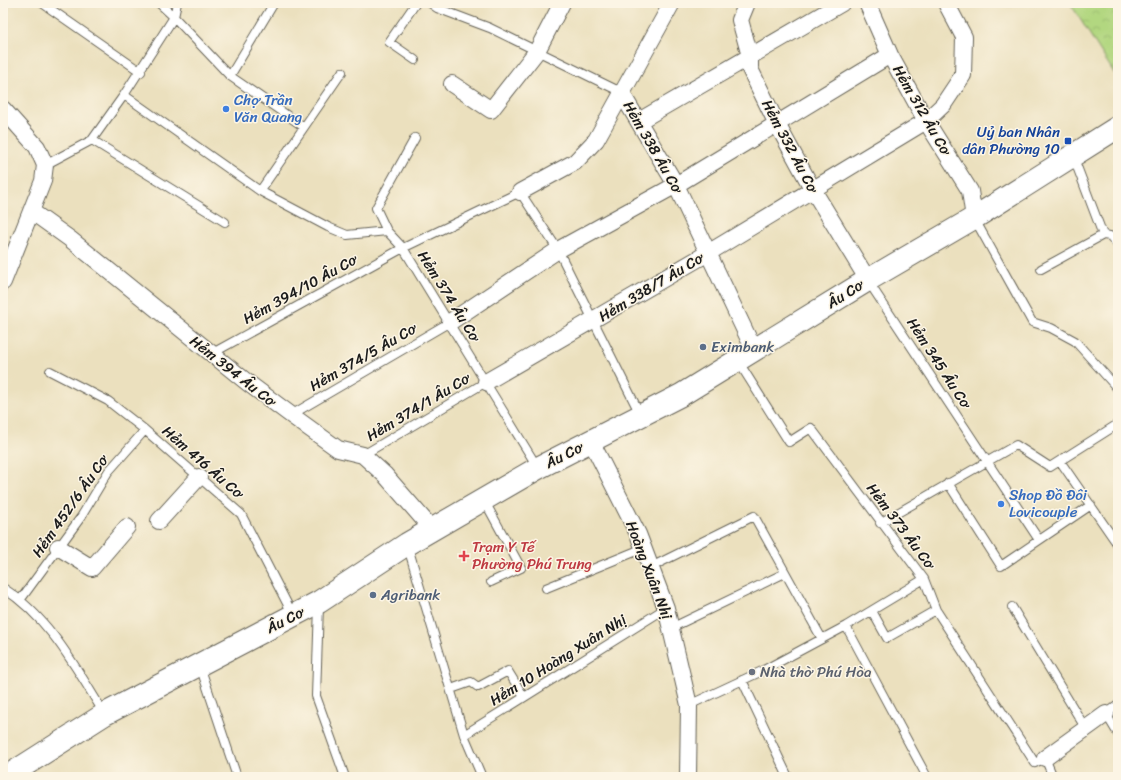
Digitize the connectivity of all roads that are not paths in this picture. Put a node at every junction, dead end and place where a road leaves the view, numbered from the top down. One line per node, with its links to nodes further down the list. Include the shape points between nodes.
1 (42, 3): 18 (lane)
2 (159, 3): 13 (lane)
3 (177, 3): 13 (lane)
4 (274, 3): 20 (lane)
5 (416, 3): 17 (lane, via 389,42)
6 (430, 3): 14 (lane, Hẻm 338 Âu Cơ)
7 (562, 3): 14 (street)
8 (672, 3): 22 (street)
9 (747, 3): 16 (street, Hẻm 332 Âu Cơ, via 740,20)
10 (842, 3): 16 (street)
11 (867, 3): 15 (street, Hẻm 312 Âu Cơ)
12 (946, 3): 26 (street, Hẻm 338/7 Âu Cơ, via 964,37 963,75 943,105)
13 (174, 17): 18 (lane); 20 (lane)
14 (537, 51): 21 (street, via 491,110); 22 (lane, Hẻm 338 Âu Cơ)
15 (890, 55): 26 (street, Hẻm 312 Âu Cơ); 27 (street)
16 (750, 56): 25 (street); 27 (street, Hẻm 332 Âu Cơ, via 750,69)
17 (415, 60)
18 (141, 72): 23 (lane)
19 (342, 72): 28 (lane)
20 (230, 76): 28 (lane)
21 (452, 84)
22 (621, 92): 25 (street, Hẻm 338 Âu Cơ); 37 (street, via 596,140 575,162)
23 (124, 95): 31 (lane); 36 (lane)
24 (3, 109): 33 (street, via 37,147)
25 (639, 121): 34 (street, Hẻm 338 Âu Cơ)
26 (926, 121): 35 (street, Hẻm 338/7 Âu Cơ); 39 (street, Hẻm 312 Âu Cơ, via 970,191)
27 (777, 124): 34 (street); 35 (street, Hẻm 332 Âu Cơ)
28 (304, 126): 36 (lane)
29 (1118, 127): 32 (main road, Âu Cơ)
30 (415, 138): 41 (lane, Hẻm 374 Âu Cơ, via 376,208)
31 (92, 140): 33 (lane); 40 (lane)
32 (1072, 156): 39 (main road, Âu Cơ); 42 (lane)
33 (44, 165): 38 (street, via 42,181)
34 (676, 185): 45 (street); 46 (street, Hẻm 338 Âu Cơ)
35 (814, 190): 46 (street, Hẻm 338/7 Âu Cơ); 49 (street, Hẻm 332 Âu Cơ)
36 (260, 191): 41 (lane, via 347,235)
37 (520, 192): 44 (lane, Hẻm 394/10 Âu Cơ); 45 (lane)
38 (30, 211): 47 (street); 53 (street, Hẻm 394 Âu Cơ, via 70,239)
39 (974, 218): 49 (main road, Âu Cơ); 57 (lane, via 1032,322 1051,328 1075,341)
40 (225, 222)
41 (387, 231): 44 (lane, Hẻm 374 Âu Cơ)
42 (1103, 235): 43 (lane, via 1110,236); 48 (lane)
43 (1118, 245)
44 (403, 248): 52 (lane, Hẻm 374 Âu Cơ); 53 (lane, Hẻm 394/10 Âu Cơ)
45 (558, 250): 51 (lane); 52 (street)
46 (708, 253): 51 (street, Hẻm 338/7 Âu Cơ); 54 (street, Hẻm 338 Âu Cơ)
47 (7, 262): 50 (street)
48 (1041, 268)
49 (868, 280): 54 (main road, Âu Cơ); 65 (lane, Hẻm 345 Âu Cơ)
50 (3, 282)
51 (593, 321): 56 (street, Hẻm 338/7 Âu Cơ); 59 (lane)
52 (450, 322): 56 (lane, Hẻm 374 Âu Cơ); 58 (lane, Hẻm 374/5 Âu Cơ)
53 (211, 354): 58 (street, Hẻm 394 Âu Cơ)
54 (746, 355): 59 (main road, Âu Cơ, via 681,395); 72 (lane, Hẻm 373 Âu Cơ, via 789,442 811,428)
55 (50, 371): 61 (lane, Hẻm 416 Âu Cơ, via 108,401)
56 (486, 382): 63 (lane, Hẻm 374/1 Âu Cơ); 66 (lane, Hẻm 374 Âu Cơ)
57 (1118, 389)
58 (291, 415): 63 (street, Hẻm 394 Âu Cơ, via 338,449)
59 (640, 415): 62 (main road, Âu Cơ)
60 (1118, 424): 64 (lane)
61 (144, 430): 67 (lane, Hẻm 416 Âu Cơ); 78 (lane, Hẻm 452/6 Âu Cơ, via 108,472 81,517)
62 (591, 441): 66 (main road, Âu Cơ); 79 (street, Hoàng Xuân Nhị)
63 (363, 456): 74 (street, Hẻm 394 Âu Cơ, via 385,475)
64 (1060, 461): 65 (lane, via 1050,467 1016,444); 70 (lane)
65 (986, 462): 68 (lane); 75 (lane, Hẻm 345 Âu Cơ)
66 (538, 468): 69 (main road, Âu Cơ)
67 (199, 477): 71 (street); 92 (lane, Hẻm 416 Âu Cơ, via 241,514)
68 (948, 483): 72 (lane); 75 (lane, via 1001,566)
69 (484, 500): 74 (main road, Âu Cơ); 83 (lane, via 521,568)
70 (1092, 505): 75 (lane); 77 (lane)
71 (159, 521)
72 (880, 523): 82 (lane, Hẻm 373 Âu Cơ)
73 (127, 527): 78 (street, via 92,568)
74 (432, 529): 76 (main road, Âu Cơ)
75 (1039, 540)
76 (407, 544): 87 (main road, Âu Cơ); 98 (lane)
77 (1118, 545)
78 (58, 547): 86 (lane, Hẻm 452/6 Âu Cơ)
79 (644, 548): 80 (street, Hoàng Xuân Nhị); 85 (lane)
80 (651, 567): 81 (lane, via 754,516); 89 (street, Hoàng Xuân Nhị)
81 (785, 573): 94 (lane); 95 (lane)
82 (924, 580): 90 (lane, Hẻm 373 Âu Cơ); 91 (lane)
83 (491, 582)
84 (3, 588): 86 (lane)
85 (546, 588)
86 (21, 599): 102 (lane, via 60,643)
87 (319, 602): 92 (main road, Âu Cơ); 109 (lane, via 316,696)
88 (1012, 607): 103 (lane)
89 (666, 608): 94 (street, Hoàng Xuân Nhị); 99 (lane, Hẻm 10 Hoàng Xuân Nhị)
90 (936, 610): 91 (lane, via 887,638); 106 (lane, Hẻm 373 Âu Cơ, via 1034,763)
91 (872, 611): 93 (lane)
92 (293, 616): 96 (main road, Âu Cơ)
93 (846, 626): 95 (lane); 113 (lane)
94 (671, 628): 100 (street, Hoàng Xuân Nhị)
95 (822, 639): 97 (lane)
96 (200, 665): 102 (main road, Âu Cơ); 108 (lane)
97 (742, 680): 100 (lane); 112 (lane)
98 (451, 689): 99 (lane, via 471,682 478,687 508,671); 105 (lane)
99 (524, 697): 105 (lane, Hẻm 10 Hoàng Xuân Nhị)
100 (689, 705): 111 (street, Hoàng Xuân Nhị)
101 (1112, 709): 103 (street); 104 (lane)
102 (105, 714): 107 (main road, Âu Cơ)
103 (1086, 728): 106 (street)
104 (1118, 734)
105 (464, 735): 110 (lane)
106 (1045, 758): 114 (lane)
107 (8, 776)
108 (237, 777)
109 (345, 777)
110 (482, 777)
111 (688, 777)
112 (788, 777)
113 (927, 777)
114 (1054, 777)

